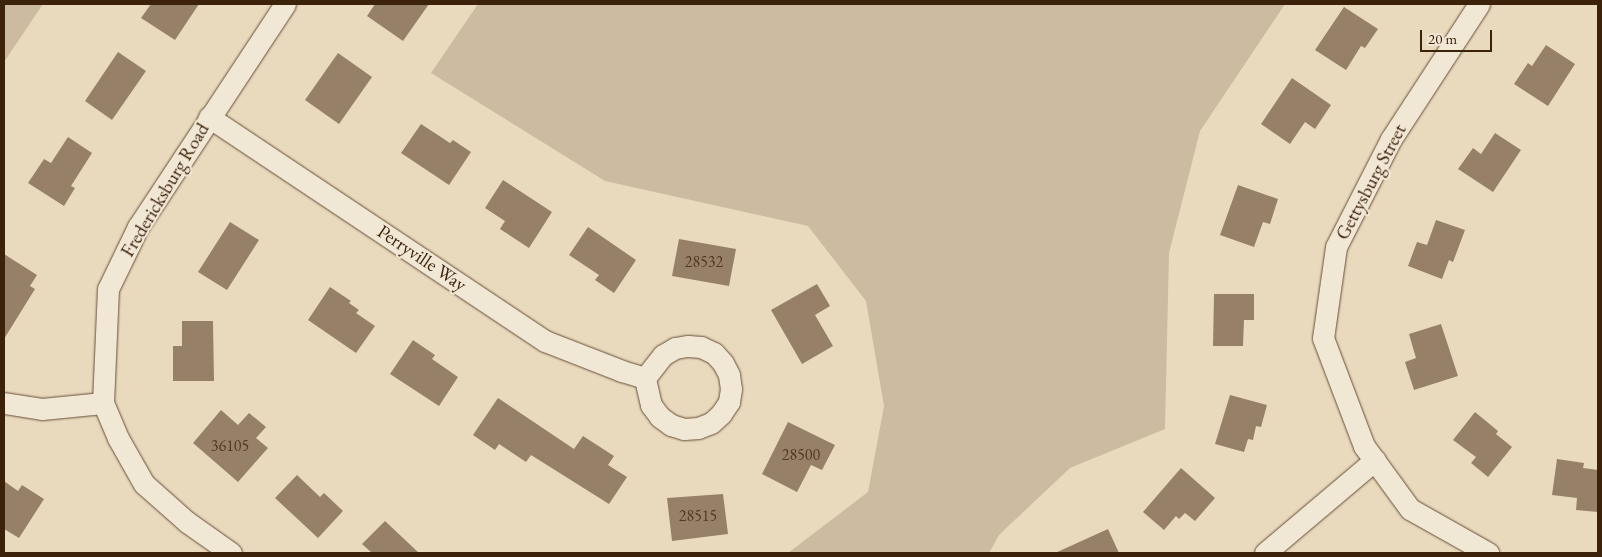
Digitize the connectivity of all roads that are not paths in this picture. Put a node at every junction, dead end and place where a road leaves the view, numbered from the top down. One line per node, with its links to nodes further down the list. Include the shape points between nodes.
1 (284, 4): 3 (street, Fredericksburg Road)
2 (1479, 4): 7 (street, Gettysburg Street, via 1391,139 1336,247 1323,338 1364,446)
3 (210, 117): 4 (street, Perryville Way, via 545,341); 6 (street, Fredericksburg Road, via 138,226 108,289)
4 (645, 378)
5 (4, 403): 6 (street, via 42,409)
6 (103, 403): 8 (street, Fredericksburg Road, via 144,484 187,522)
7 (1375, 460): 9 (street); 10 (street, Gettysburg Street, via 1410,509)
8 (231, 553)
9 (1265, 553)
10 (1488, 553)

